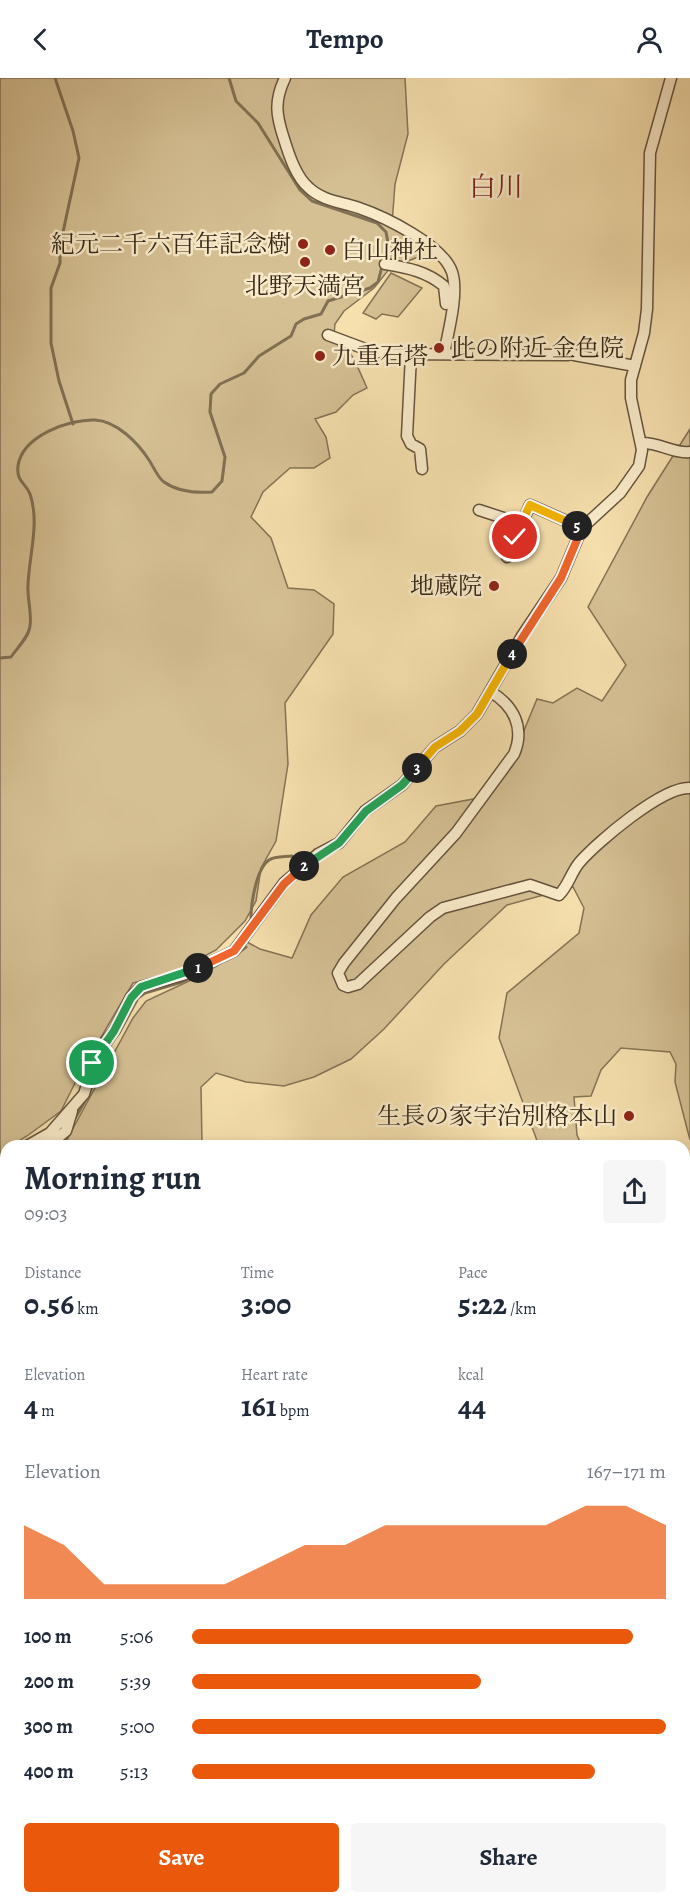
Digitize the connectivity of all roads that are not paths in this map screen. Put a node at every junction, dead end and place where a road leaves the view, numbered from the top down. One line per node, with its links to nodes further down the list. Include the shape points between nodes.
1 (285, 78): 5 (street, via 277,94 278,122 290,158 307,187 322,197 397,225 436,251 452,271 454,286)
2 (671, 78): 8 (street, via 650,153 647,309)
3 (385, 264): 5 (street, via 419,270 444,286)
4 (328, 335): 7 (street, via 368,351)
5 (446, 341): 6 (street)
6 (444, 354): 7 (street); 8 (street, via 571,355)
7 (411, 355): 11 (street, via 408,436 411,444 420,449)
8 (635, 366): 9 (street, via 631,398)
9 (641, 443): 10 (street, via 653,442); 14 (street, via 639,466 631,481)
10 (690, 452)
11 (422, 470)
12 (479, 510): 13 (street)
13 (522, 524): 14 (street, via 530,505); 15 (street)
14 (582, 528): 16 (street, via 561,578)
15 (507, 556)
16 (491, 692): 17 (street, via 505,700 516,714 518,744 514,754 456,833 396,898 344,963 339,973 343,985 358,984 443,908 530,885 559,895 582,860 646,806 677,789); 18 (street, via 477,714 435,747 402,785 366,811 339,843 318,854 284,884 234,951 186,974 141,987 98,1051 84,1094)
17 (690, 788)
18 (72, 1108): 19 (street, via 50,1133); 20 (street, via 66,1131)
19 (38, 1140)
20 (55, 1140)

